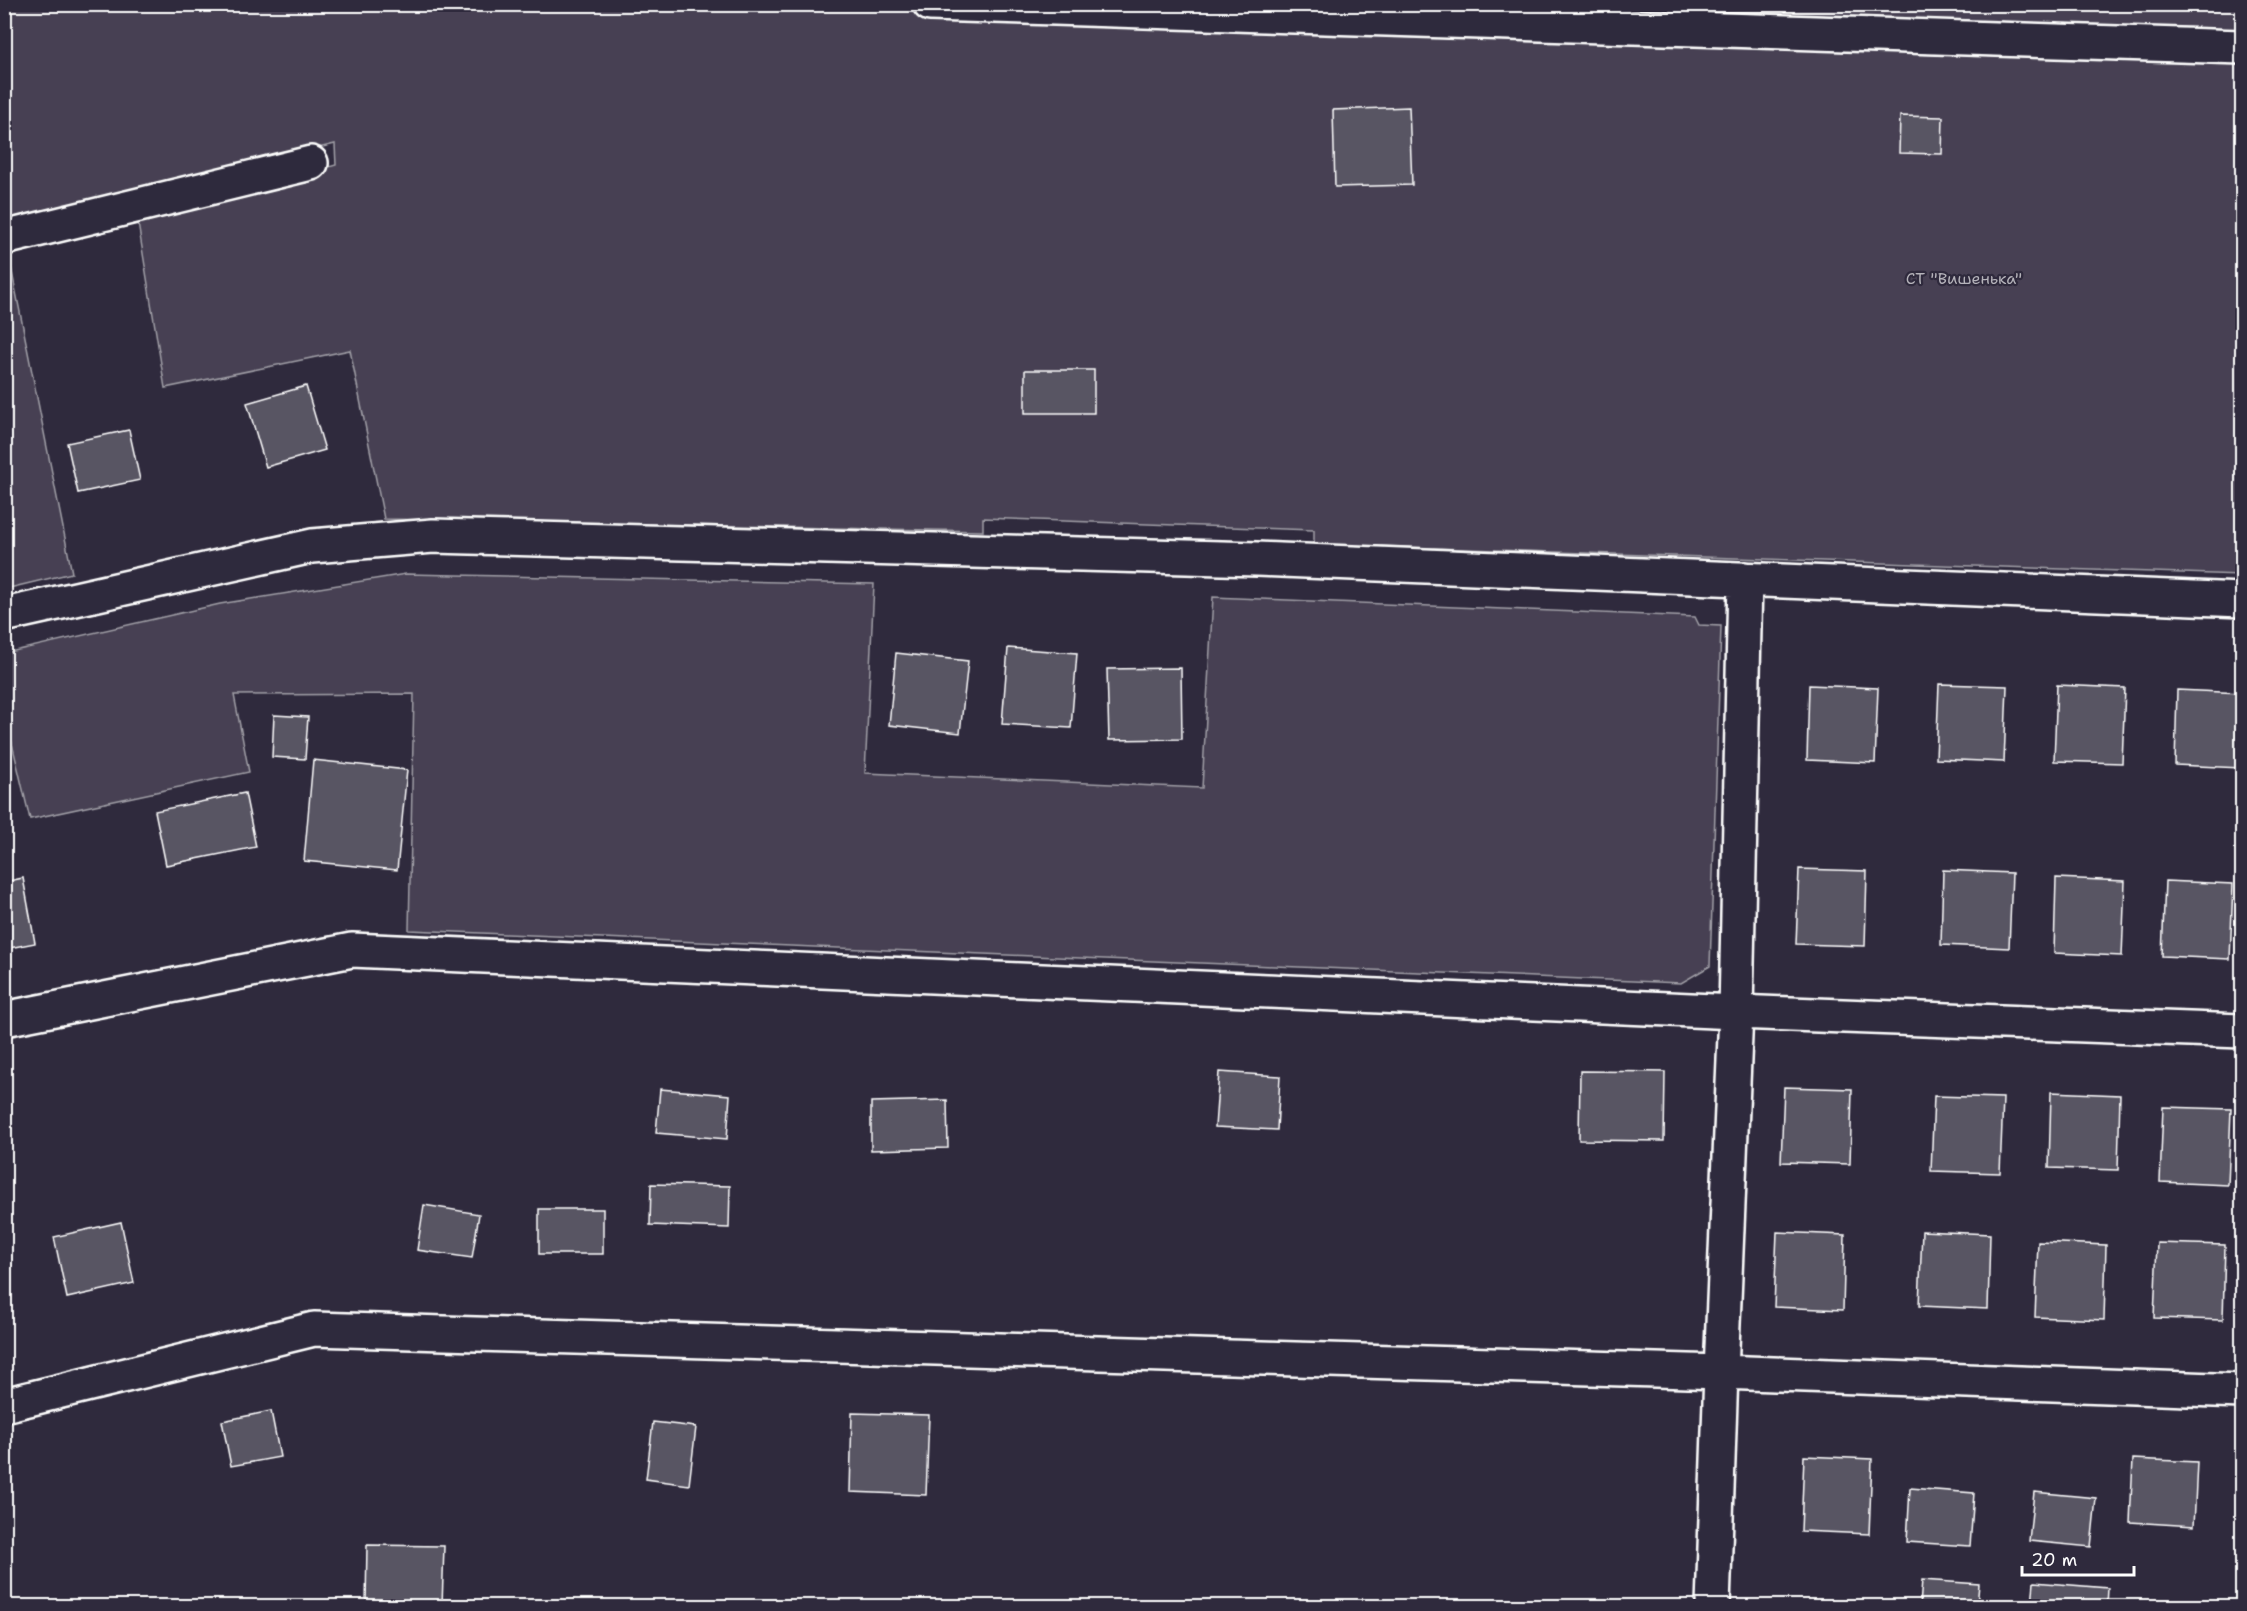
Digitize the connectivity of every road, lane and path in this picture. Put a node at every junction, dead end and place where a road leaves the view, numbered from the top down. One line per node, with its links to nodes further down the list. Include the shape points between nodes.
1 (930, 4): 2 (street)
2 (2242, 47)
3 (311, 163): 4 (street)
4 (4, 238)
5 (1745, 579): 6 (street); 7 (street, via 1245,559 433,536 312,546); 8 (street)
6 (2242, 600)
7 (4, 615)
8 (1736, 1011): 9 (street, via 352,950); 10 (street); 11 (street)
9 (4, 1019)
10 (2242, 1031)
11 (1721, 1372): 12 (street); 13 (street, via 314,1329); 14 (street)
12 (2242, 1391)
13 (4, 1405)
14 (1713, 1606)

